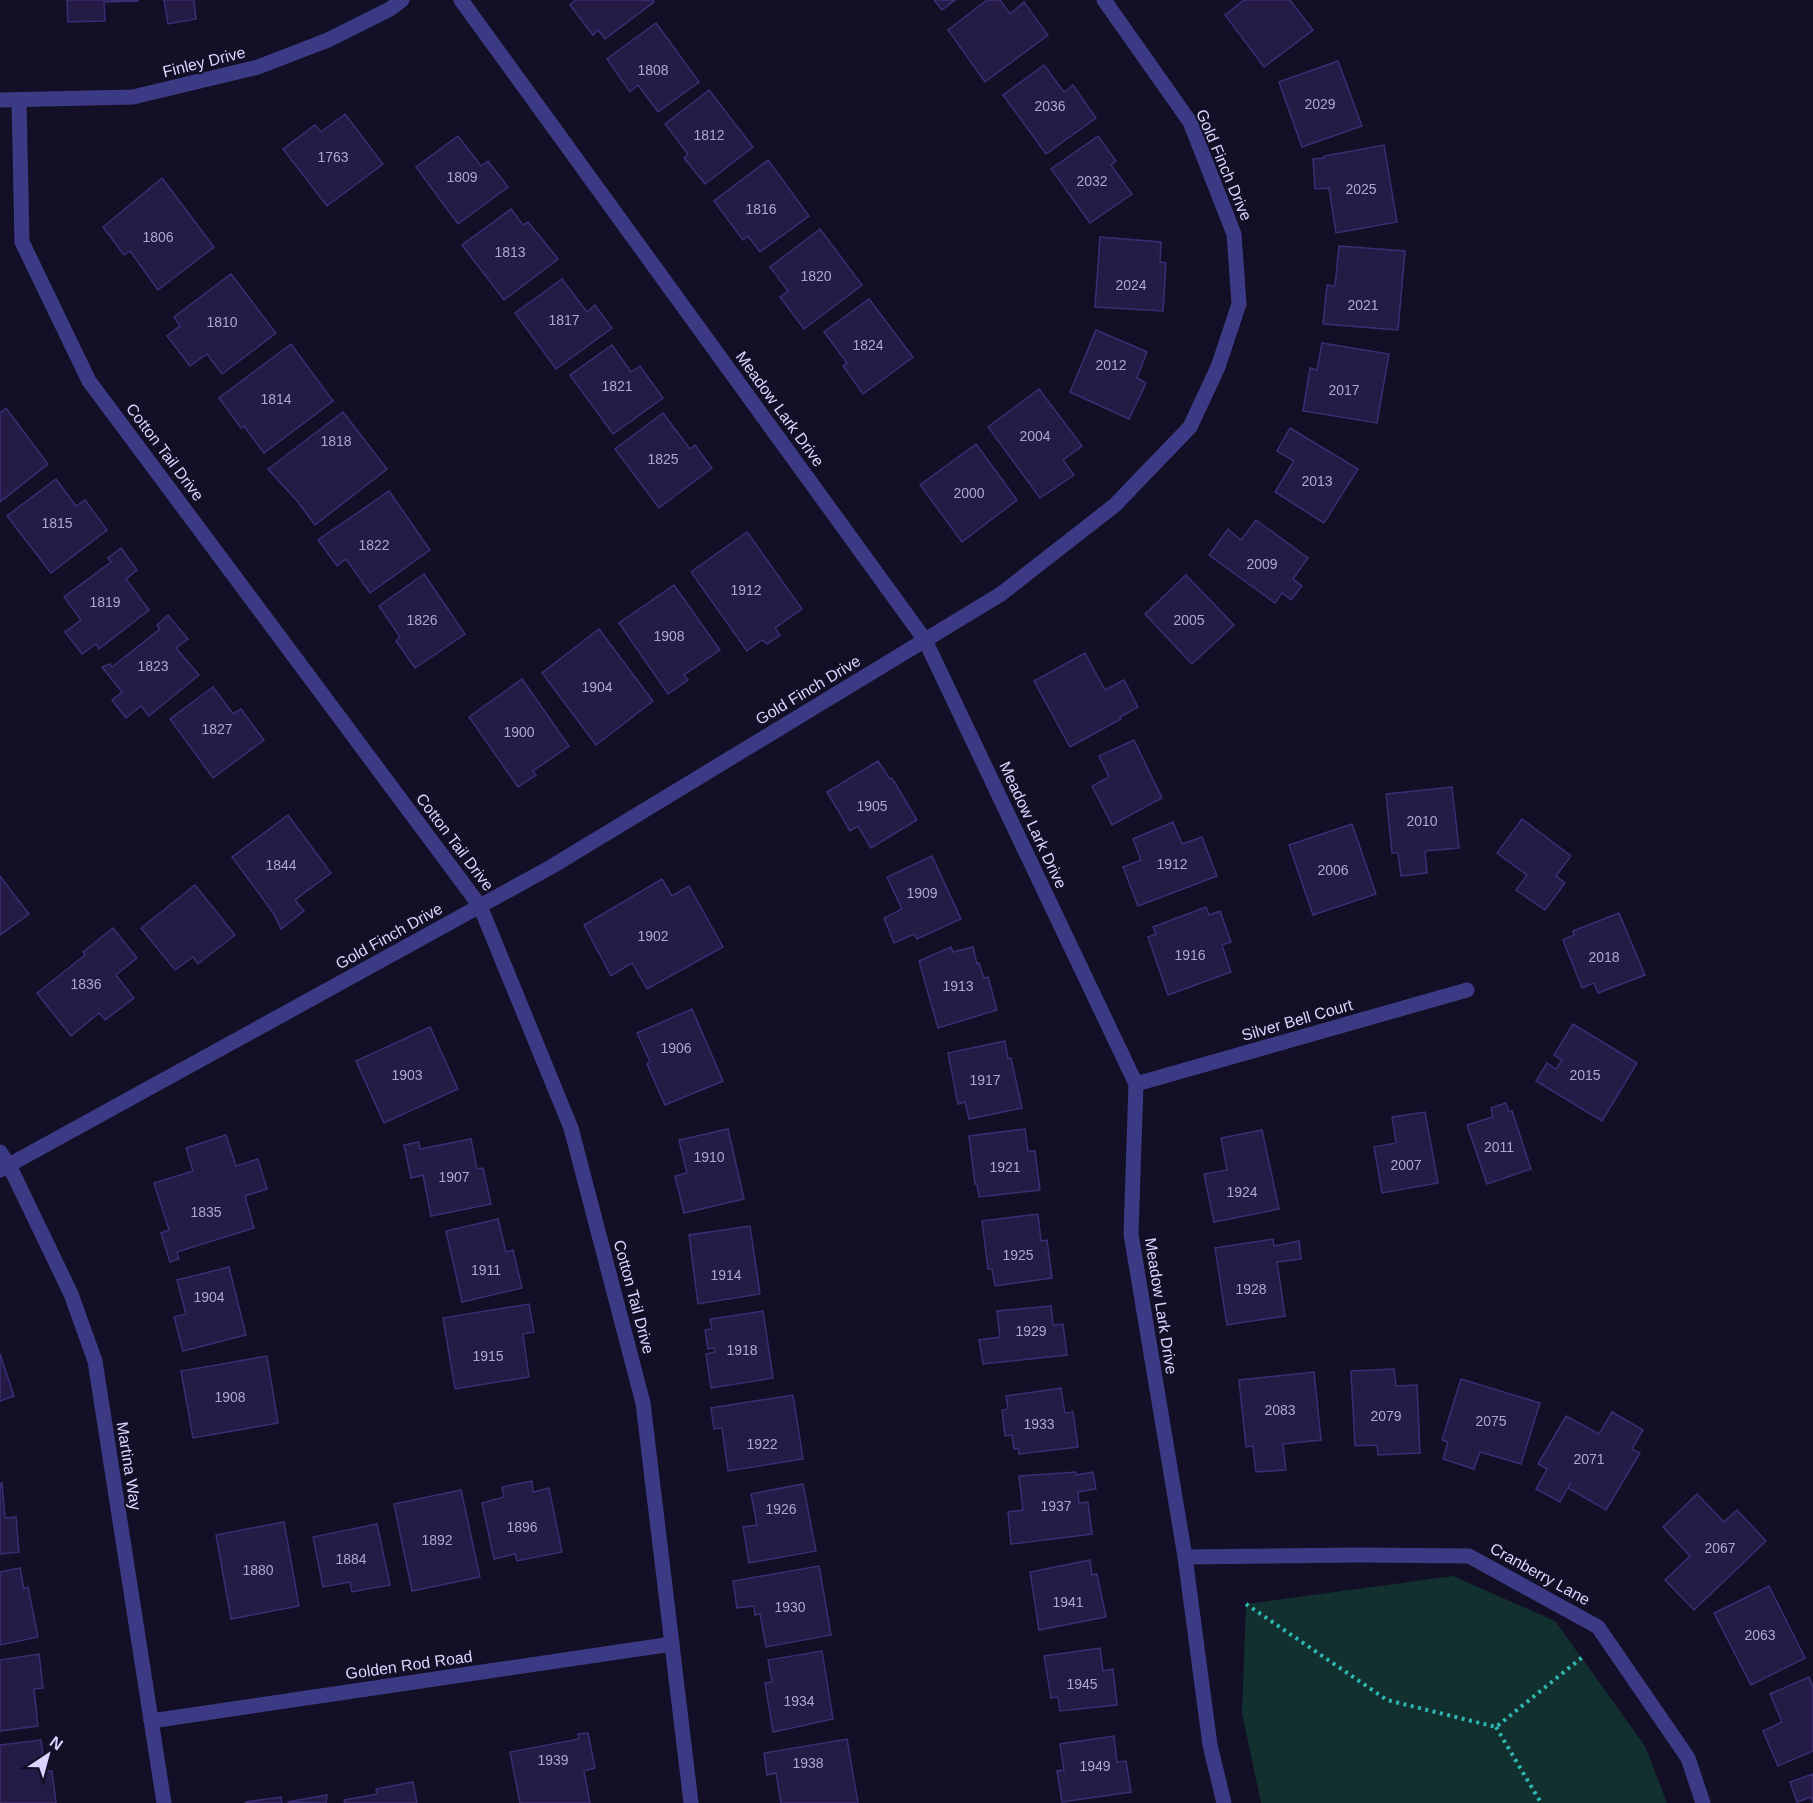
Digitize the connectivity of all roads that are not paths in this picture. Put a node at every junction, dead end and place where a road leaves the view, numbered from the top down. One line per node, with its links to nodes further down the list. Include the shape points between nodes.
1 (402, 0): 5 (street, Finley Drive, via 328,40 258,68 134,97)
2 (460, 0): 6 (street, Meadow Lark Drive)
3 (1104, 0): 6 (street, Gold Finch Drive, via 1190,122 1234,234 1239,304 1218,367 1191,428 1115,505 1000,594)
4 (0, 100): 5 (street, Finley Drive)
5 (19, 100): 7 (street, Cotton Tail Drive, via 22,242 89,381)
6 (925, 640): 7 (street, Gold Finch Drive); 9 (street, Meadow Lark Drive)
7 (480, 906): 11 (street, Gold Finch Drive); 13 (street, Cotton Tail Drive, via 571,1128 640,1391)
8 (1467, 990): 9 (street, Silver Bell Court)
9 (1136, 1084): 12 (street, Meadow Lark Drive, via 1131,1234)
10 (0, 1152): 11 (street, Martina Way)
11 (5, 1168): 14 (street, Martina Way, via 71,1294 94,1361)
12 (1185, 1557): 17 (street, Meadow Lark Drive, via 1210,1745); 18 (street, Cranberry Lane, via 1469,1556 1598,1627 1688,1758)
13 (672, 1644): 14 (street, Golden Rod Road); 16 (street, Cotton Tail Drive)
14 (151, 1721): 15 (street, Martina Way)
15 (164, 1803)
16 (691, 1803)
17 (1224, 1803)
18 (1703, 1803)

